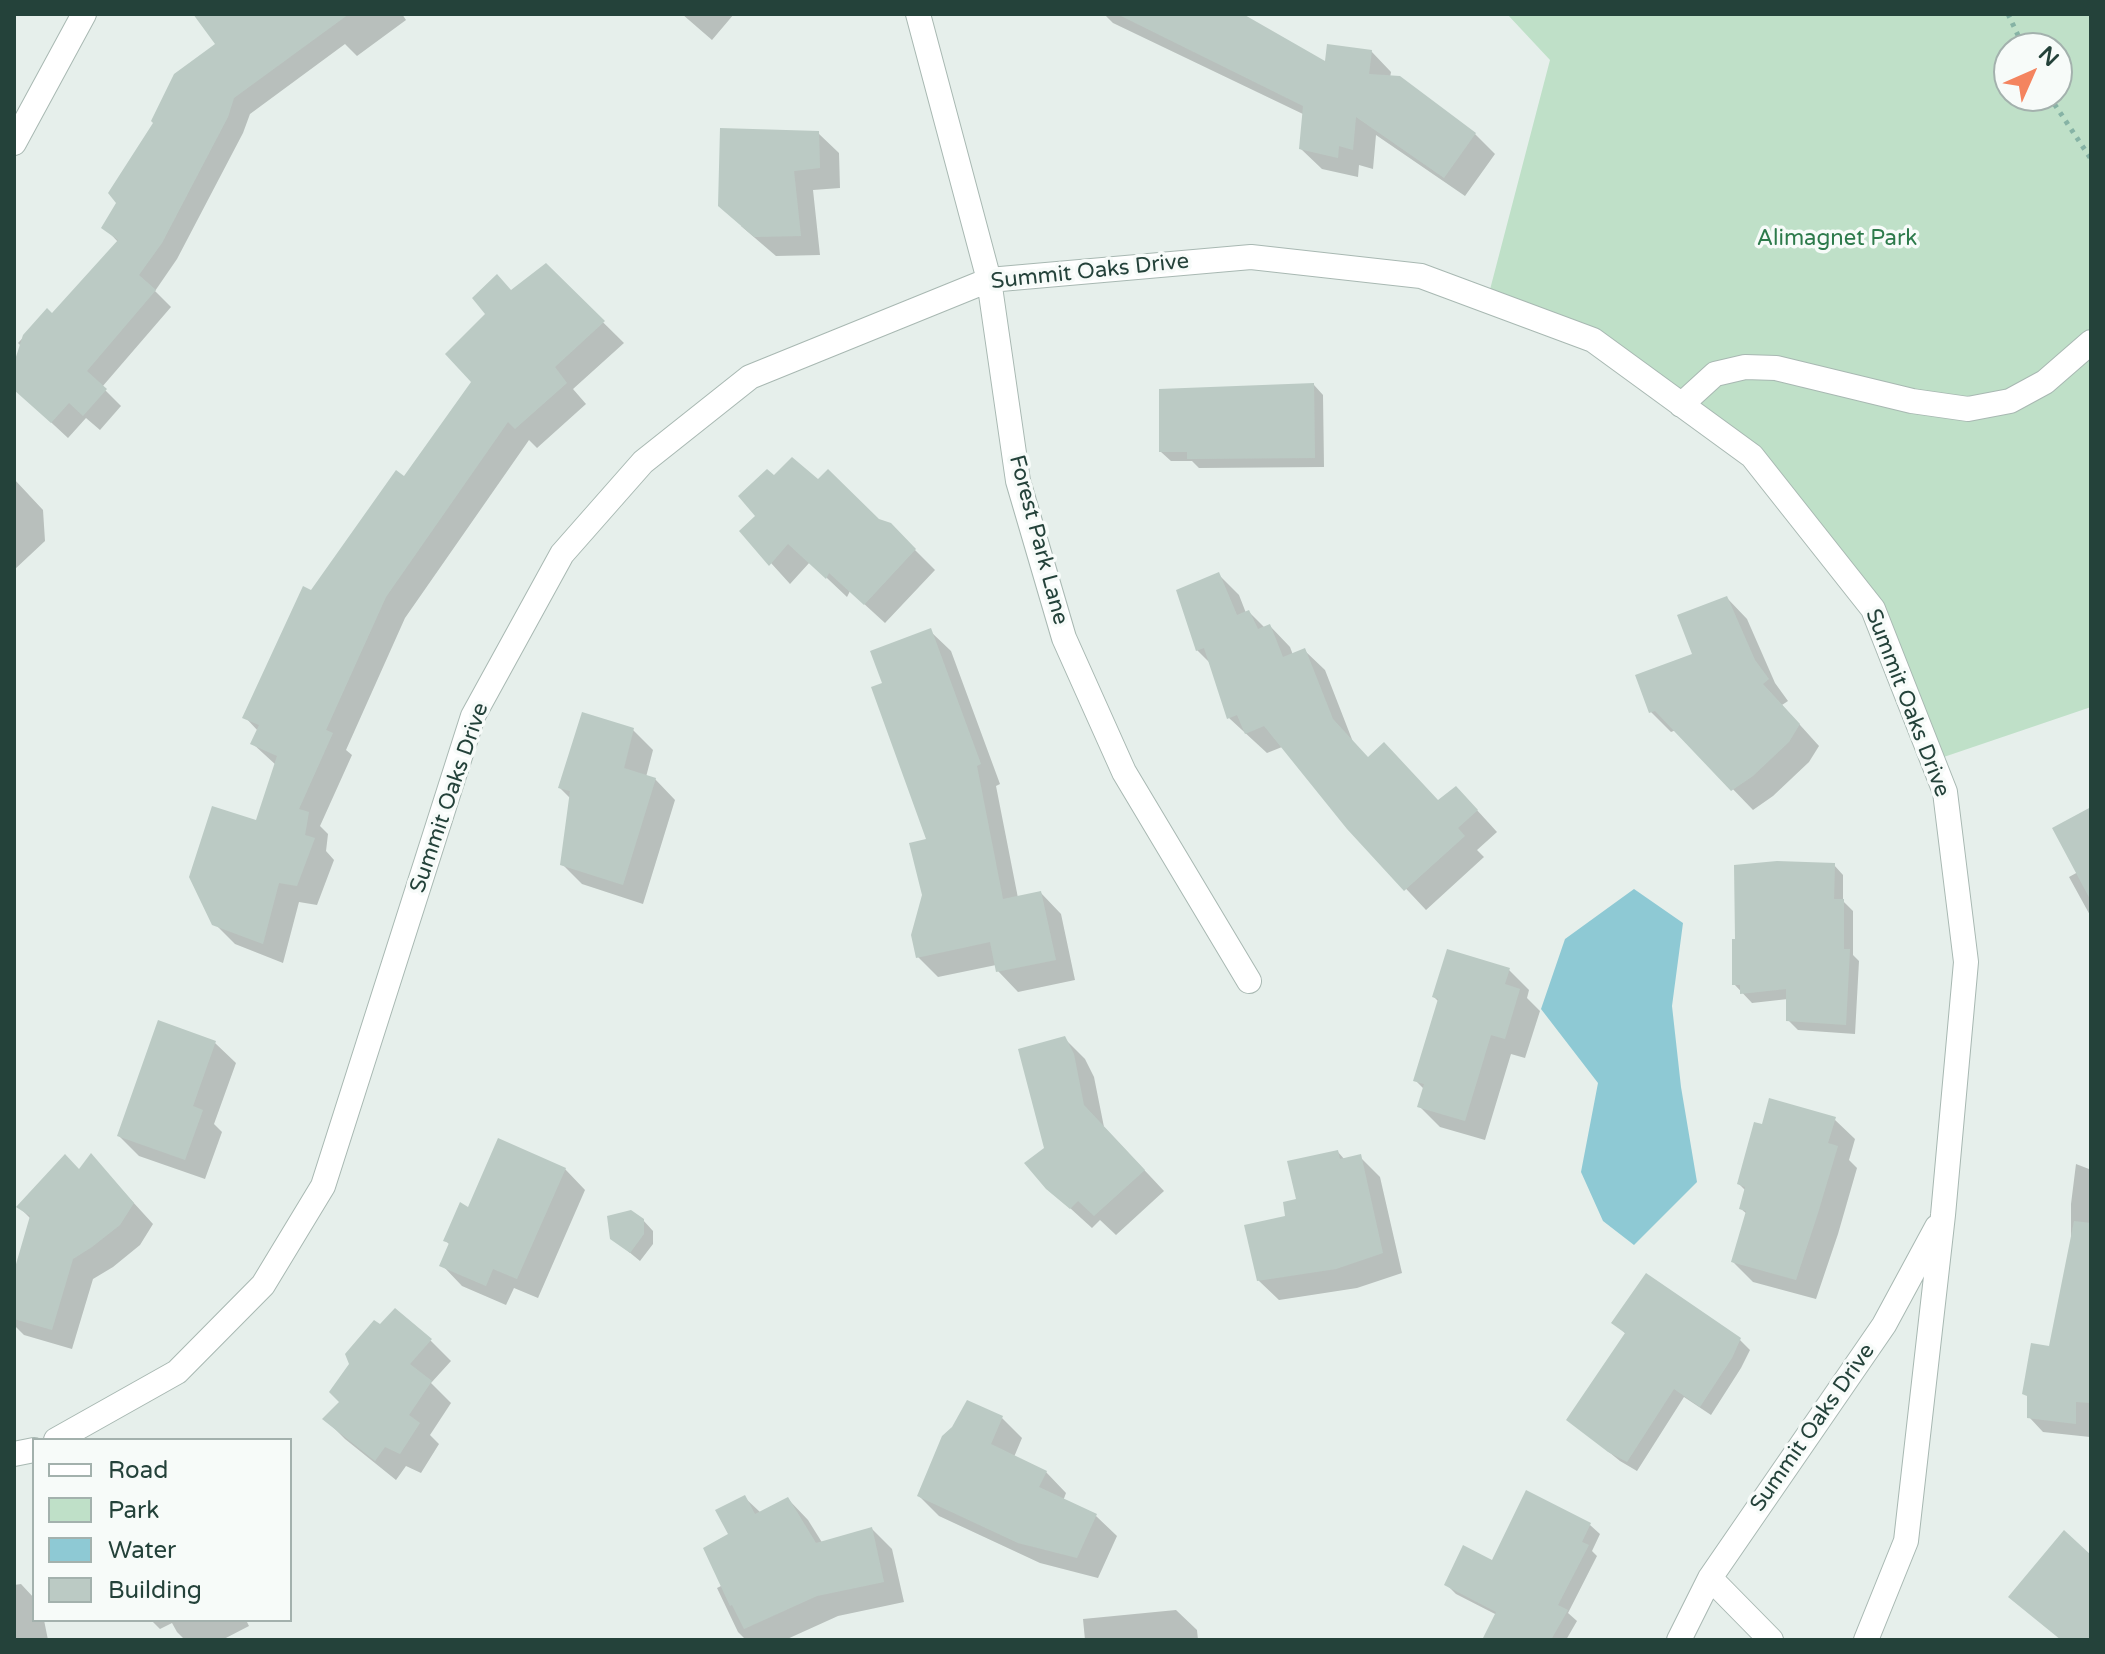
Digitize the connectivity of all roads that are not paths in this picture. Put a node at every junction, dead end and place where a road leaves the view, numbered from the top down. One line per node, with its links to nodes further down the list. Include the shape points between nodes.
1 (84, 14): 3 (street)
2 (918, 14): 4 (street, Forest Park Lane)
3 (14, 143)
4 (989, 280): 6 (street, Summit Oaks Drive, via 1251,257 1421,276 1593,340); 7 (street, Forest Park Lane, via 1018,481 1064,638 1124,772); 9 (street, Summit Oaks Drive, via 750,377 643,462 562,554 473,716 323,1186 263,1285 177,1372)
5 (2091, 342): 6 (street, via 2045,382 2010,401 1968,409 1776,368 1745,367 1715,374)
6 (1681, 405): 8 (street, Summit Oaks Drive, via 1752,456 1873,609 1945,792 1966,962)
7 (1249, 981)
8 (1943, 1215): 10 (street, Summit Oaks Drive, via 1884,1325); 13 (street, Summit Oaks Drive, via 1906,1541)
9 (60, 1438)
10 (1710, 1578): 11 (street, Summit Oaks Drive); 12 (street)
11 (1679, 1640)
12 (1771, 1640)
13 (1866, 1640)

